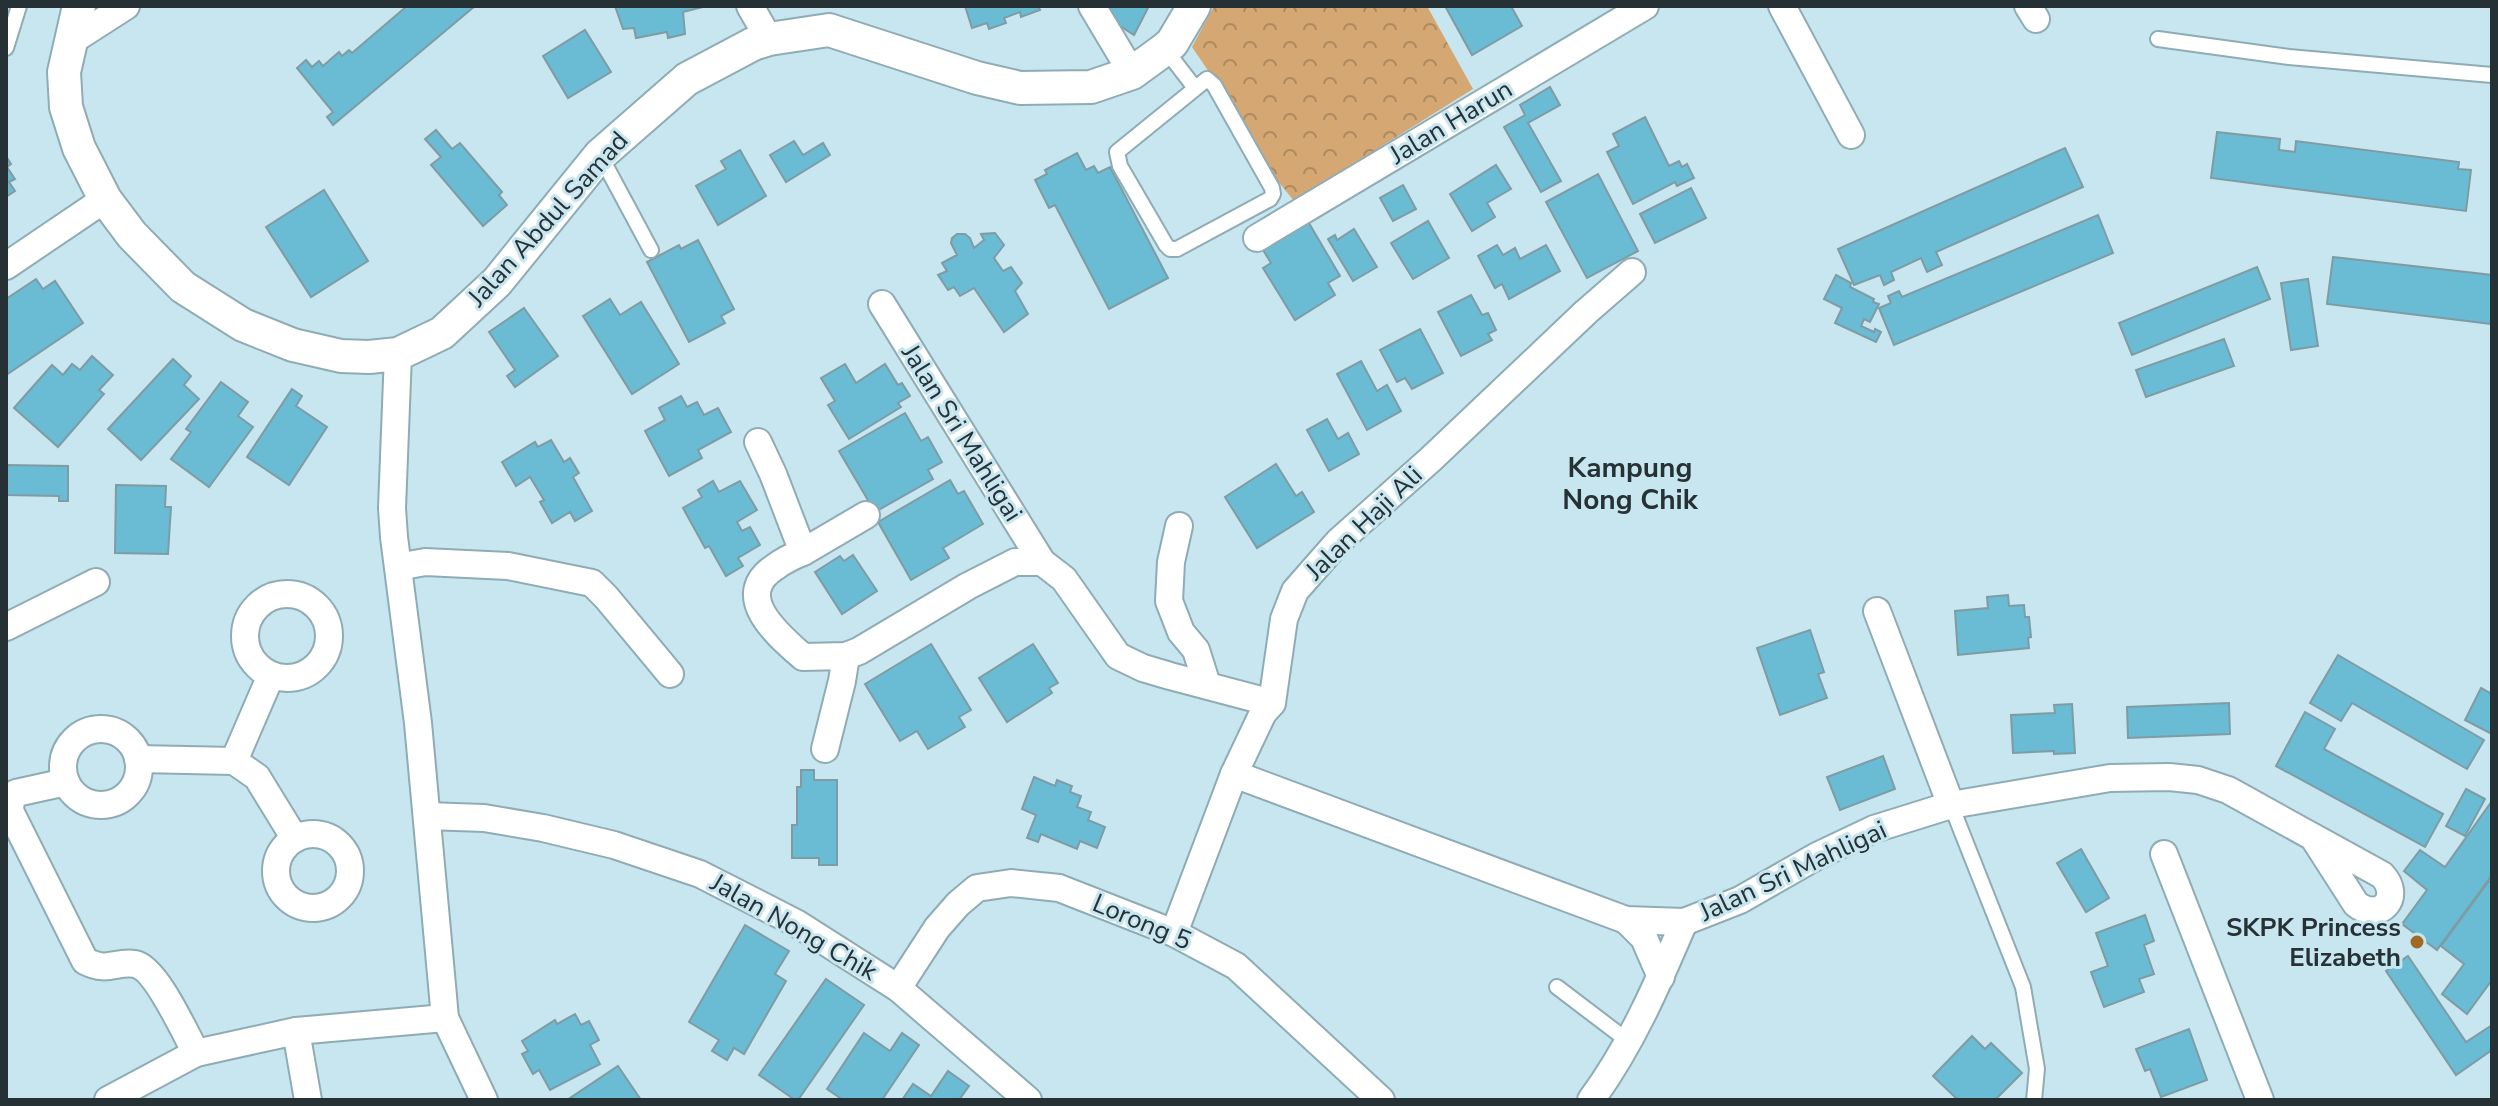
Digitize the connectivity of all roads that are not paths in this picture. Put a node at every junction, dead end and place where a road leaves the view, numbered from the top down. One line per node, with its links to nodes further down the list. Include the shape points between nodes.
1 (19, 6): 12 (lane)
2 (79, 6): 11 (street, Jalan Abdul Samad)
3 (126, 6): 11 (street)
4 (750, 6): 9 (street)
5 (1092, 6): 14 (street)
6 (1194, 6): 13 (street, Jalan Abdul Samad)
7 (1645, 6): 20 (street, Jalan Harun)
8 (1782, 6): 17 (street)
9 (769, 39): 14 (street, Jalan Abdul Samad, via 829,30 1020,88 1091,87); 18 (street, Jalan Abdul Samad, via 687,79)
10 (2158, 39): 15 (lane)
11 (70, 42): 19 (street, Jalan Abdul Samad, via 64,72 66,107 79,148)
12 (6, 48)
13 (1165, 49): 14 (street, Jalan Abdul Samad); 16 (lane)
14 (1132, 73)
15 (2492, 75)
16 (1195, 88): 16 (lane, via 1207,79 1214,85 1273,194 1170,249 1120,166 1117,152)
17 (1851, 135)
18 (600, 155): 21 (lane); 25 (street, Jalan Abdul Samad, via 497,282 442,333)
19 (105, 199): 22 (street); 25 (street, Jalan Abdul Samad, via 183,287 243,325 341,356)
20 (1257, 238)
21 (651, 250)
22 (6, 266)
23 (1632, 272): 39 (street, Jalan Haji Ali, via 1338,542 1295,591 1284,619)
24 (882, 304): 30 (street, Jalan Sri Mahligai)
25 (398, 354): 31 (street, via 392,508)
26 (758, 442): 29 (street)
27 (866, 515): 29 (street)
28 (1179, 526): 38 (street, via 1169,601 1181,632 1196,650)
29 (803, 552): 35 (street, Jalan Sri Mahligai, via 772,568 759,582 756,602 767,622 803,657)
30 (1042, 562): 35 (street, Jalan Sri Mahligai, via 1015,562); 38 (street, Jalan Sri Mahligai, via 1064,579 1118,656)
31 (398, 567): 36 (street, via 425,562 508,566 592,583); 46 (street)
32 (96, 582): 34 (street)
33 (1877, 611): 45 (street)
34 (6, 627)
35 (846, 656): 40 (street)
36 (670, 674)
37 (271, 675): 42 (street)
38 (1207, 685): 39 (street, Jalan Sri Mahligai)
39 (1272, 703): 43 (street, Jalan Haji Ali)
40 (825, 749)
41 (138, 759): 42 (street); 44 (street, via 136,784 107,805 83,801); 44 (street, via 134,747 114,731 89,731 64,758)
42 (234, 761): 48 (street, via 257,777)
43 (1234, 774): 50 (street, Jalan Sri Mahligai); 52 (street, Jalan Haji Ali)
44 (66, 782): 59 (street, via 16,793 10,811 85,961 97,967 142,966 155,979)
45 (1951, 805): 47 (street, Jalan Sri Mahligai, via 2110,778 2169,777 2228,790); 51 (street, Jalan Sri Mahligai, via 1874,829 1740,900); 67 (lane, via 2023,987 2037,1069)
46 (427, 816): 55 (street, Jalan Nong Chik, via 543,828 700,874 796,923); 56 (street)
47 (2313, 837)
48 (295, 839)
49 (2164, 854): 68 (street)
50 (1626, 920): 51 (street, Jalan Sri Mahligai); 53 (street, via 1644,938)
51 (1684, 922): 53 (street)
52 (1174, 933): 55 (street, Lorong 5, via 1059,888 1011,883 977,888 937,928); 65 (street, Lorong 5, via 1236,966)
53 (1661, 977): 58 (street)
54 (1557, 987): 58 (lane)
55 (898, 988): 64 (street, Jalan Nong Chik)
56 (445, 1018): 57 (street); 63 (street)
57 (296, 1031): 59 (street); 62 (street)
58 (1628, 1041): 66 (street)
59 (196, 1053): 60 (street)
60 (143, 1092): 61 (street)
61 (108, 1100)
62 (308, 1100)
63 (484, 1100)
64 (1028, 1100)
65 (1381, 1100)
66 (1591, 1100)
67 (2034, 1100)
68 (2260, 1100)

